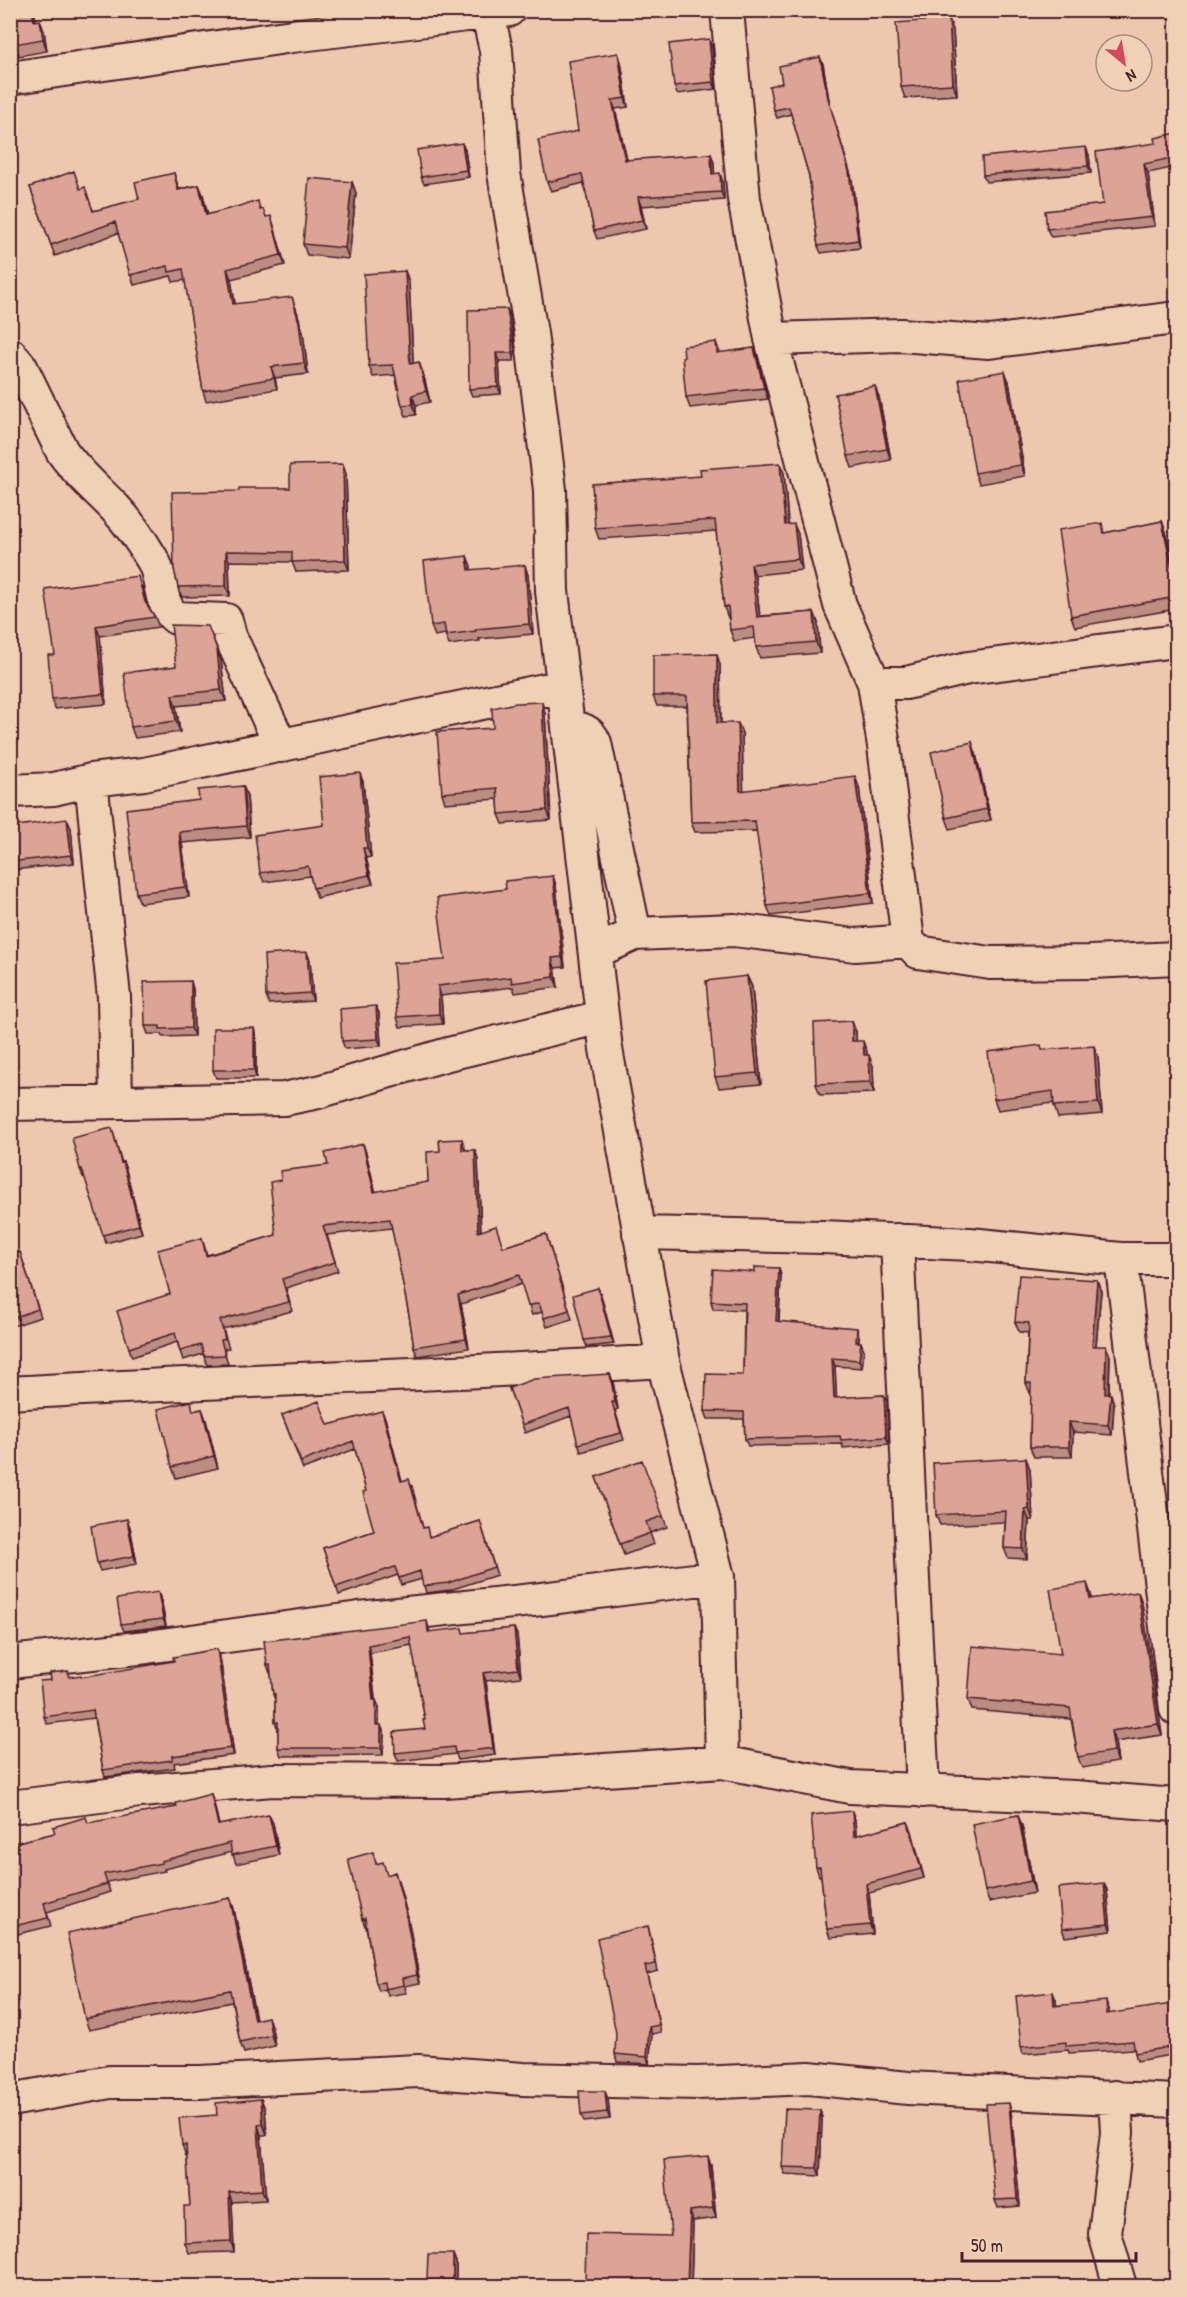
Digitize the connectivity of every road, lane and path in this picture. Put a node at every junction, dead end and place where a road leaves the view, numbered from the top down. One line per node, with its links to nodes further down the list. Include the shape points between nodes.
1 (727, 10): 5 (street, via 744,198)
2 (499, 13): 3 (street, via 292,36); 9 (street, via 496,50 504,173 531,333 550,490 552,591)
3 (10, 78)
4 (1176, 318): 5 (street, via 989,342 901,335)
5 (771, 339): 8 (street, via 840,605)
6 (10, 354): 11 (street, via 21,367 70,464 124,518 152,557 170,614 176,618 226,620)
7 (1176, 641): 8 (street, via 968,668 906,683)
8 (874, 683): 15 (street)
9 (563, 687): 10 (street); 11 (street)
10 (568, 728): 14 (street, via 585,730 594,743); 16 (street)
11 (281, 746): 12 (street, via 144,774)
12 (90, 780): 13 (street, via 54,789); 19 (street, via 114,997)
13 (10, 791)
14 (635, 934): 15 (street, via 734,930 855,945); 16 (street)
15 (908, 941): 17 (street, via 918,952 990,963)
16 (595, 952): 18 (street)
17 (1176, 958)
18 (602, 1017): 19 (street, via 284,1099); 21 (street)
19 (116, 1101): 20 (street)
20 (10, 1104)
21 (639, 1233): 22 (street); 25 (street)
22 (897, 1240): 23 (street); 31 (street)
23 (1121, 1259): 24 (street); 29 (street)
24 (1176, 1259)
25 (663, 1361): 26 (street); 27 (street)
26 (10, 1394)
27 (718, 1577): 28 (street); 30 (street)
28 (10, 1662)
29 (1176, 1709)
30 (722, 1762): 31 (street, via 850,1787); 33 (street, via 444,1781 272,1780)
31 (922, 1791): 32 (street)
32 (1176, 1806)
33 (10, 1807)
34 (1115, 2097): 35 (street, via 908,2088 809,2078 698,2083 523,2079 418,2071 200,2082 110,2082); 36 (street); 37 (street, via 1117,2133 1105,2234)
35 (10, 2100)
36 (1176, 2101)
37 (1120, 2286)

